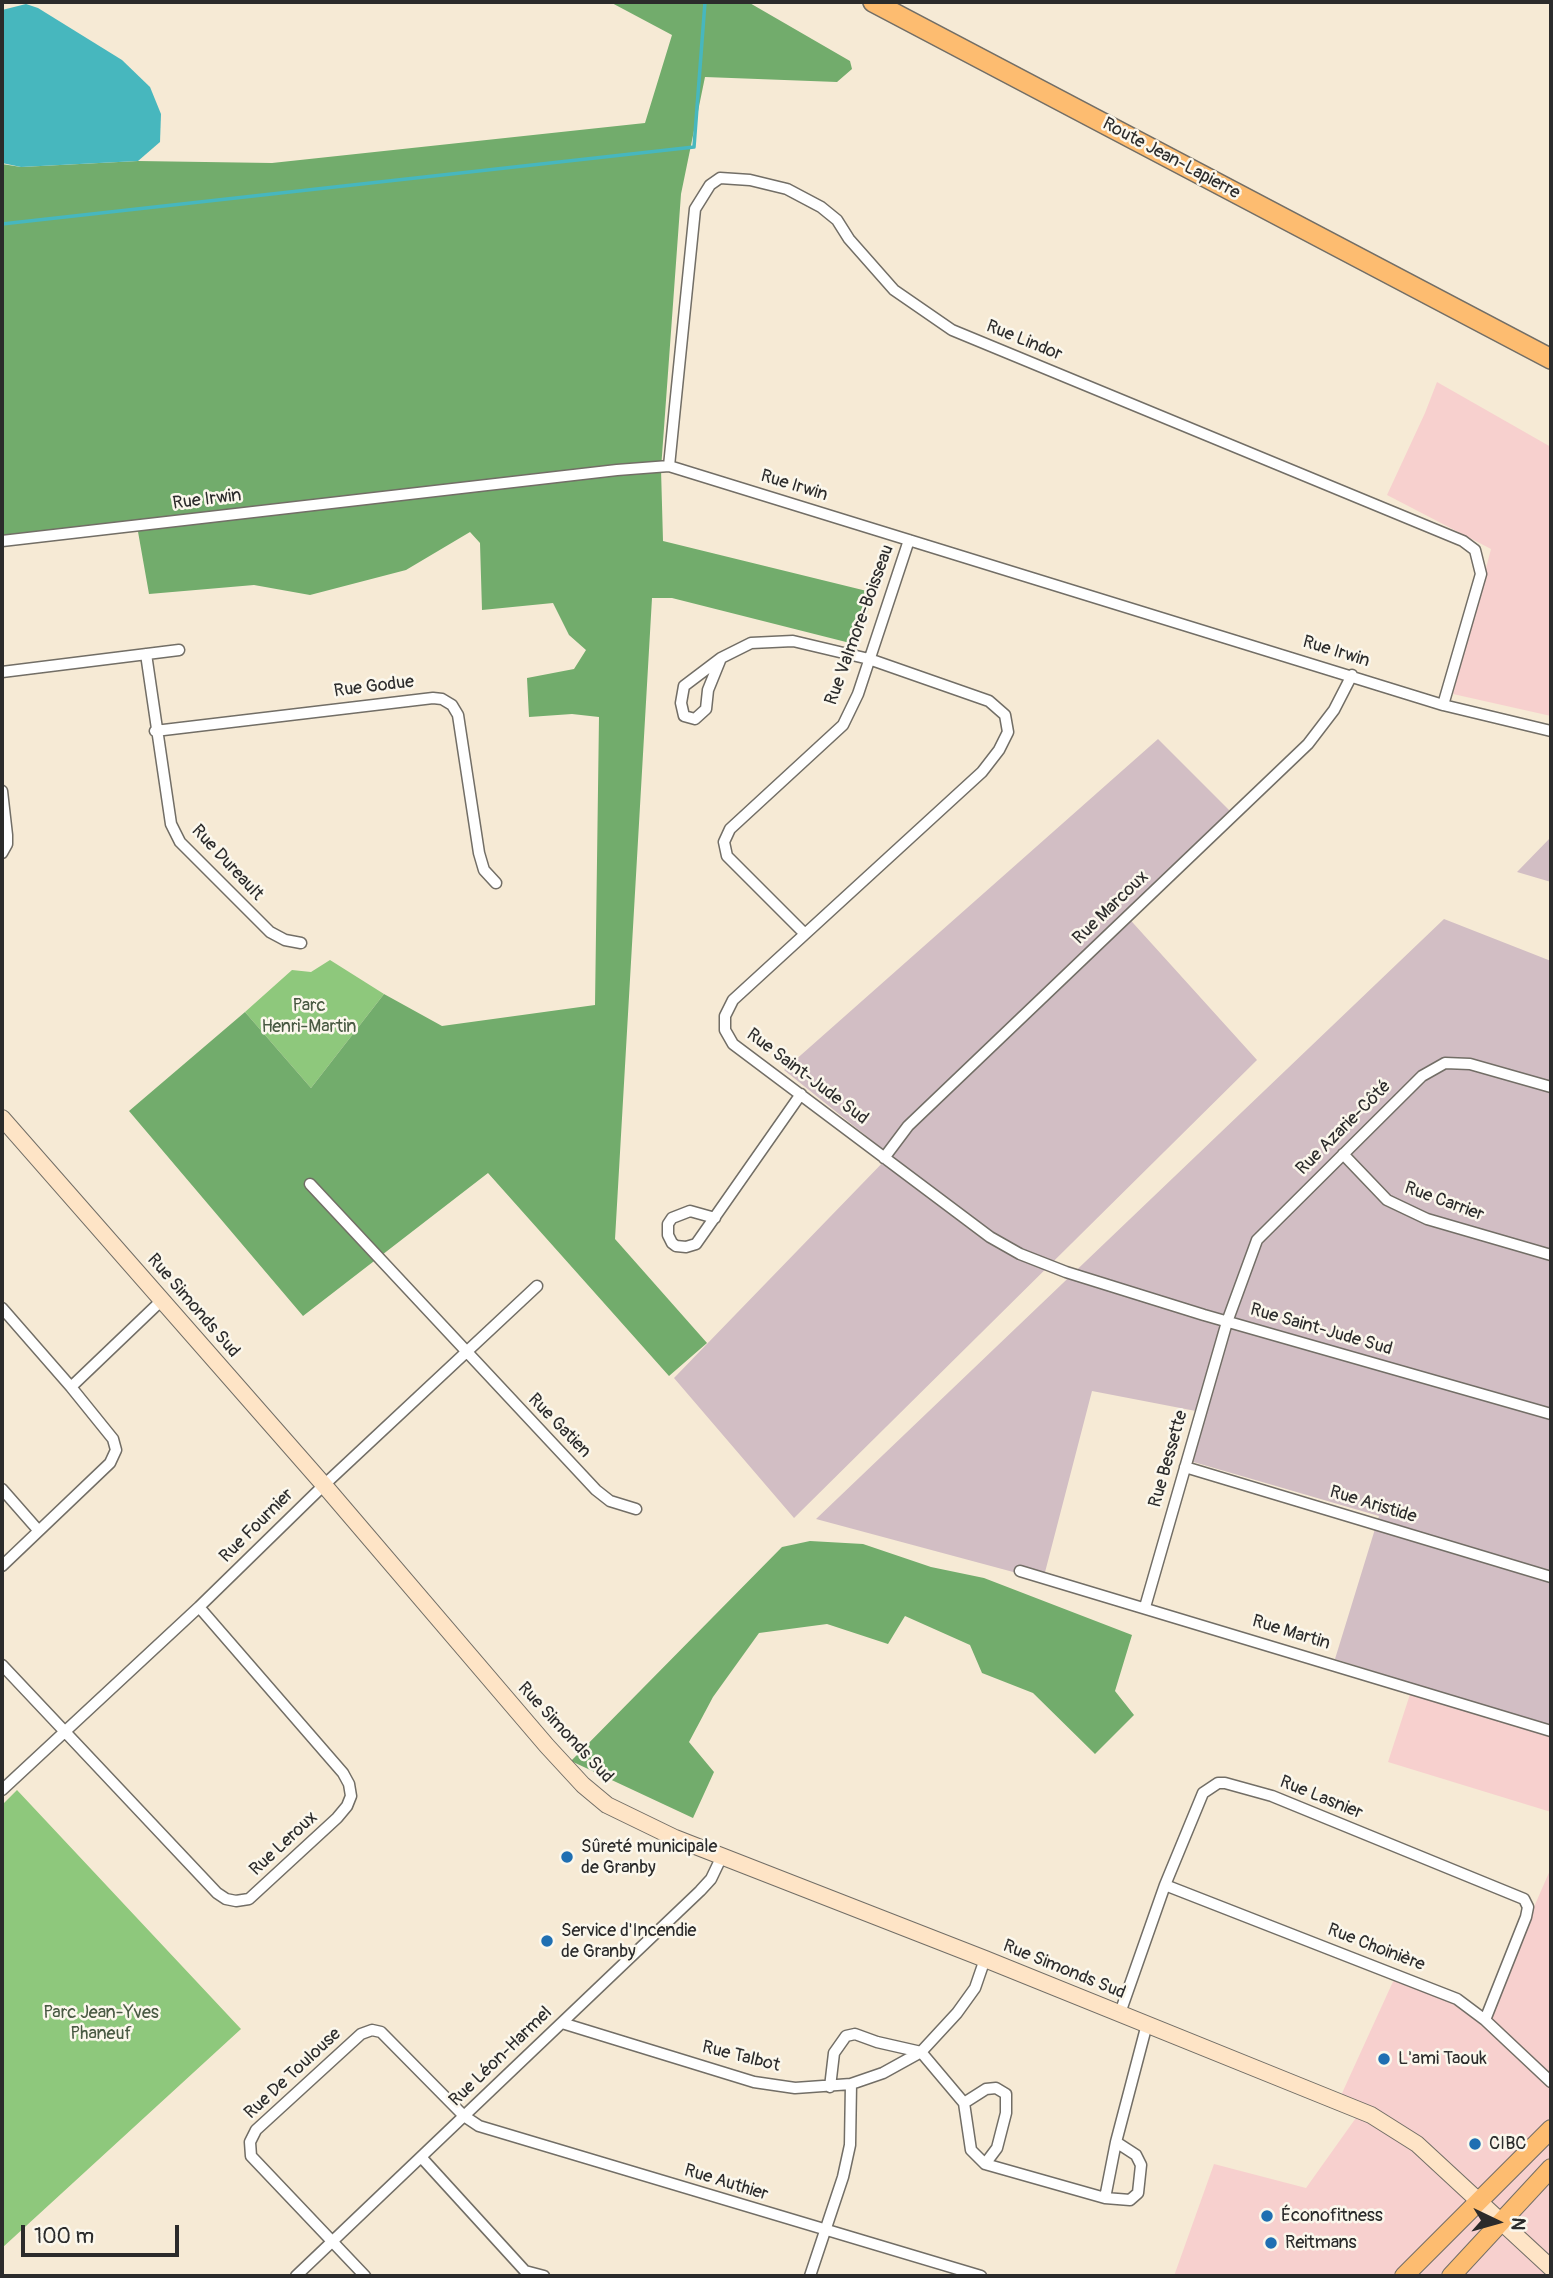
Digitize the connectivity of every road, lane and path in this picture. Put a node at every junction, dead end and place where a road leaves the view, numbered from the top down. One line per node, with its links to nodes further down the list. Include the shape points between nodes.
1 (873, 2): 2 (highway, Route Jean-Lapierre)
2 (1469, 317): 3 (highway, Route Jean-Lapierre); 4 (highway, Route Jean-Lapierre)
3 (1551, 359)
4 (1551, 365)
5 (669, 466): 6 (street, Rue Irwin); 7 (street, Rue Irwin); 14 (street, Rue Lindor, via 695,209 720,178 787,189 837,220 894,290 952,330 1469,545 1475,550 1481,574)
6 (909, 540): 11 (street, Rue Valmore-Boisseau); 13 (street, Rue Irwin)
7 (2, 541)
8 (179, 650): 9 (street)
9 (146, 654): 12 (street); 15 (street, Rue Dureault)
10 (721, 658): 10 (street, Rue Saint-Jude Sud, via 706,709 695,719 684,716 684,686); 11 (street, Rue Saint-Jude Sud, via 751,643 793,641)
11 (869, 659): 20 (street, Rue Valmore-Boisseau, via 843,724 730,829 724,842 727,856); 20 (street, Rue Saint-Jude Sud, via 989,701 1004,715 1008,732 982,772)
12 (2, 672)
13 (1352, 675): 14 (street, Rue Irwin); 26 (street, Rue Marcoux, via 1334,710 1308,744 908,1126)
14 (1443, 705): 16 (street, Rue Irwin)
15 (155, 731): 19 (street, Rue Godue, via 442,699 458,716 479,853 484,870); 21 (street, Rue Dureault, via 171,824 180,842 270,933)
16 (1551, 731)
17 (2, 791): 18 (street, via 7,844)
18 (2, 853)
19 (496, 883)
20 (804, 933): 23 (street, Rue Saint-Jude Sud, via 733,1000 725,1016 725,1030 733,1044)
21 (301, 943)
22 (1551, 1087): 25 (street, Rue Azarie-Côté, via 1470,1064 1445,1063 1422,1076)
23 (801, 1094): 26 (street, Rue Saint-Jude Sud); 28 (street)
24 (2, 1118): 31 (street, Rue Simonds Sud)
25 (1343, 1154): 29 (street, Rue Carrier, via 1387,1200 1427,1219); 33 (street, Rue Azarie-Côté, via 1257,1240)
26 (884, 1158): 33 (street, Rue Saint-Jude Sud, via 1020,1254)
27 (310, 1184): 34 (street, Rue Gatien)
28 (715, 1217)
29 (1551, 1255)
30 (537, 1286): 34 (street, Rue Fournier)
31 (162, 1300): 35 (street); 38 (street, Rue Simonds Sud)
32 (2, 1308): 35 (street)
33 (1227, 1322): 36 (street, Rue Saint-Jude Sud); 37 (street, Rue Bessette)
34 (466, 1353): 38 (street, Rue Fournier); 40 (street, Rue Gatien, via 596,1490 610,1501)
35 (71, 1387): 41 (street, via 113,1439 116,1450 110,1463)
36 (1551, 1415)
37 (1185, 1466): 44 (street, Rue Aristide); 46 (street, Rue Bessette)
38 (324, 1485): 45 (street, Rue Fournier); 51 (street, Rue Simonds Sud, via 583,1785 607,1805)
39 (2, 1489): 41 (street)
40 (636, 1509)
41 (38, 1530): 42 (street)
42 (2, 1566)
43 (1020, 1571): 46 (street, Rue Martin)
44 (1551, 1577)
45 (200, 1607): 48 (street, Rue Fournier); 48 (street, Rue Leroux, via 349,1784 351,1796 342,1812 259,1891 236,1901 217,1893)
46 (1145, 1607): 49 (street, Rue Martin)
47 (2, 1665): 48 (street, Rue Leroux)
48 (63, 1731): 50 (street, Rue Fournier)
49 (1551, 1731)
50 (2, 1790)
51 (722, 1856): 53 (street, Rue Simonds Sud); 56 (street, Rue Léon-Harmel, via 700,1891)
52 (1166, 1885): 54 (street, Rue Lasnier); 55 (street, Rue Choinière, via 1457,1999); 55 (street, Rue Lasnier, via 1203,1793 1225,1783 1272,1796 1524,1899 1526,1917)
53 (985, 1959): 54 (street, Rue Simonds Sud); 58 (street, Rue Talbot, via 975,1988)
54 (1120, 2014): 57 (street, Rue Simonds Sud)
55 (1485, 2020): 59 (street, Rue Choinière)
56 (562, 2023): 61 (street, Rue Talbot, via 754,2082); 63 (street, Rue Léon-Harmel)
57 (1147, 2024): 65 (street); 70 (street, Rue Simonds Sud, via 1371,2115 1417,2144)
58 (921, 2052): 60 (street, Rue Talbot); 61 (street, via 855,2034 846,2036 834,2053); 62 (street)
59 (1551, 2082)
60 (851, 2084): 61 (street, Rue Talbot); 72 (street, via 850,2145)
61 (830, 2087)
62 (964, 2102): 67 (street, via 971,2150); 67 (street, via 986,2089 1006,2094 997,2148)
63 (464, 2116): 66 (street, Rue Léon-Harmel); 72 (street, Rue Authier, via 479,2126); 73 (street, Rue De Toulouse, via 381,2032 372,2030 361,2034 256,2130 250,2142 251,2156)
64 (1551, 2129): 70 (main road)
65 (1116, 2142): 69 (street); 69 (street, via 1136,2155 1141,2165 1138,2193 1130,2200)
66 (421, 2157): 73 (street, Rue Léon-Harmel); 75 (street)
67 (985, 2164): 69 (street)
68 (1551, 2168): 71 (main road)
69 (1105, 2198)
70 (1479, 2201): 71 (street, Rue Simonds Sud); 81 (main road)
71 (1502, 2223): 74 (street, Rue Simonds Sud); 82 (main road)
72 (825, 2230): 79 (street); 80 (street, Rue Authier)
73 (332, 2242): 76 (street, Rue Léon-Harmel); 77 (street, Rue De Toulouse)
74 (1551, 2268)
75 (523, 2273): 78 (street)
76 (296, 2276)
77 (365, 2276)
78 (544, 2276)
79 (810, 2276)
80 (981, 2276)
81 (1404, 2276)
82 (1451, 2276)

